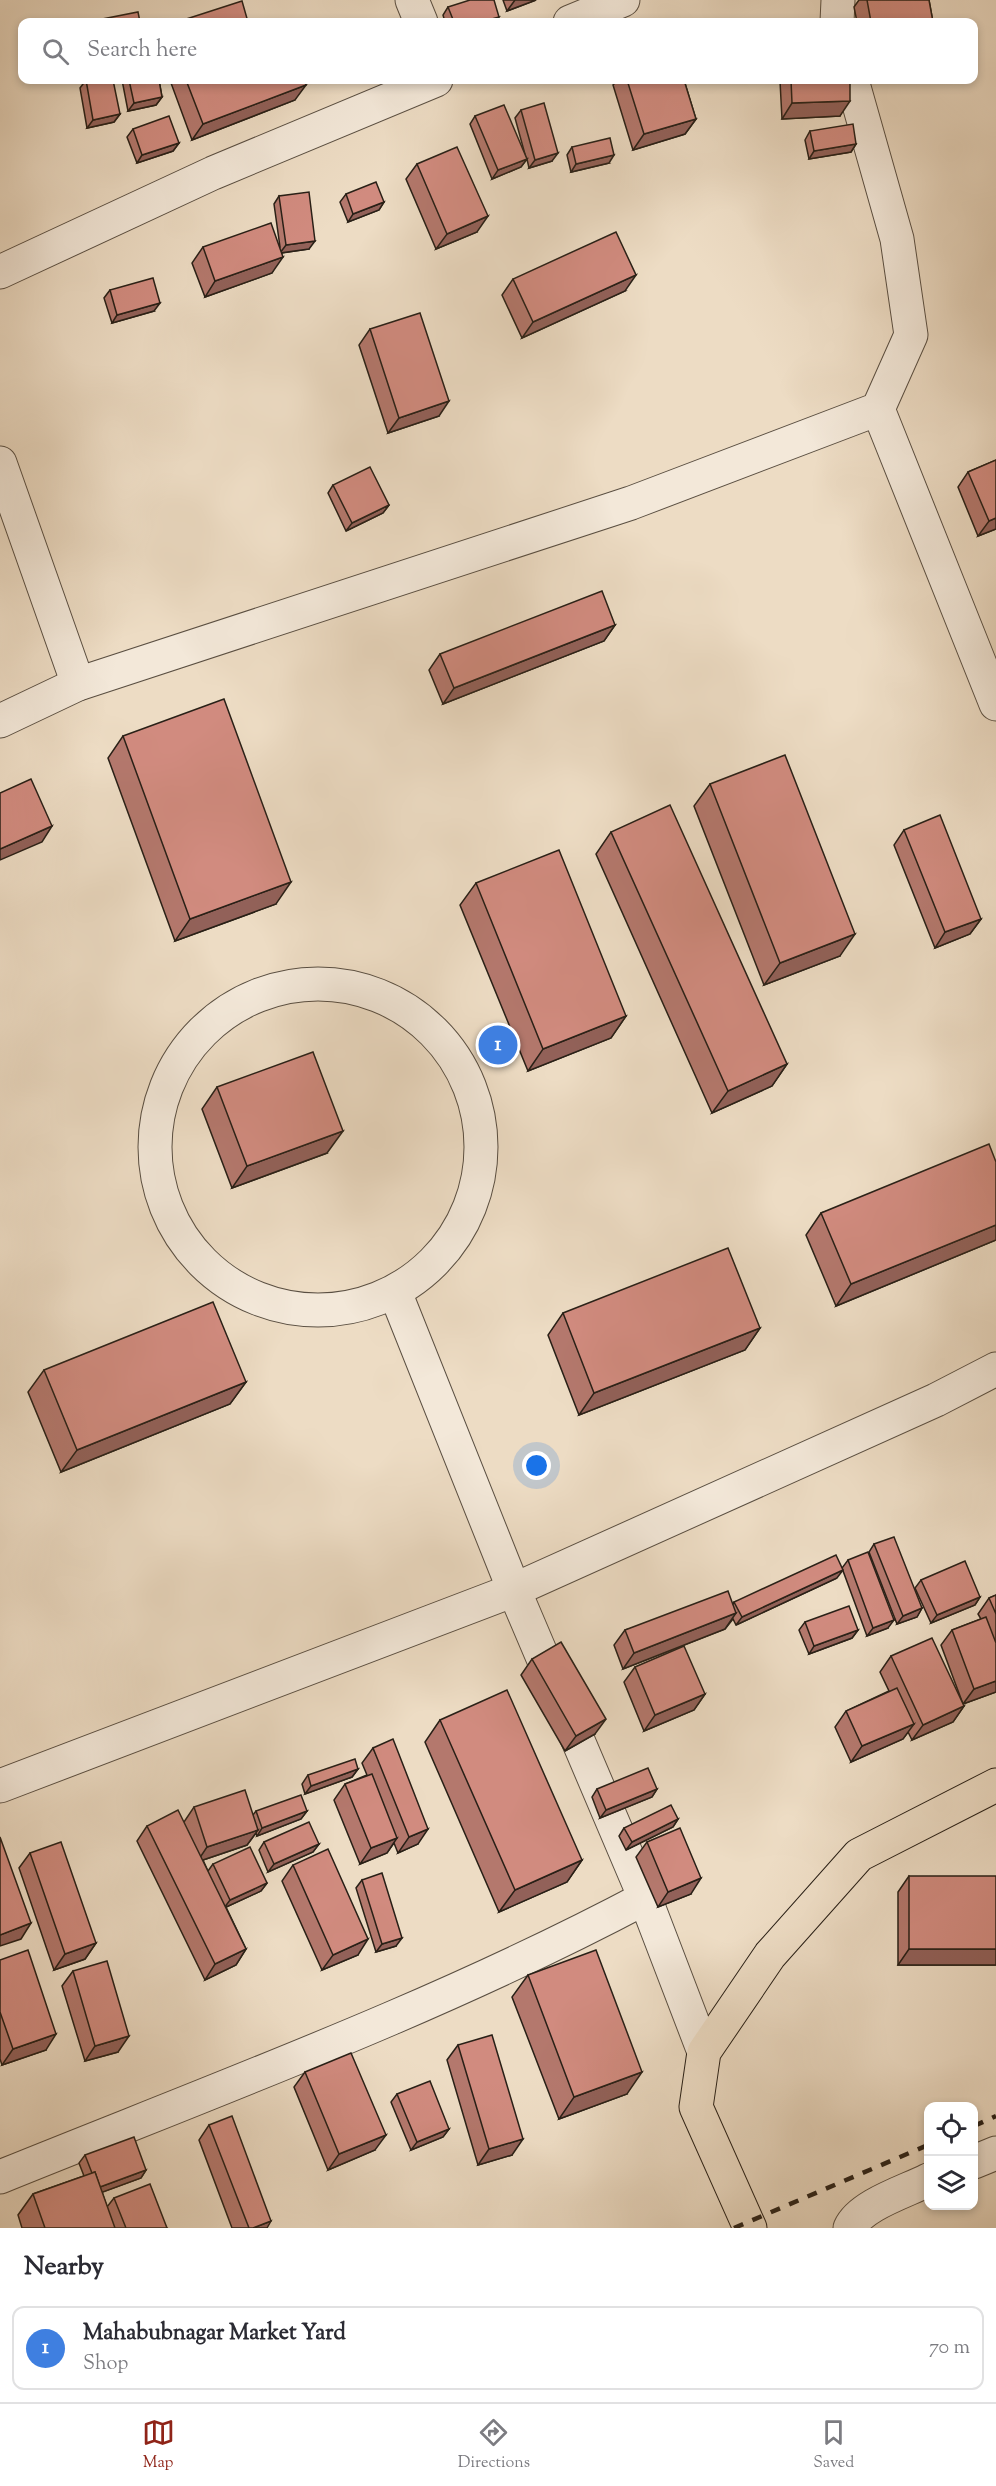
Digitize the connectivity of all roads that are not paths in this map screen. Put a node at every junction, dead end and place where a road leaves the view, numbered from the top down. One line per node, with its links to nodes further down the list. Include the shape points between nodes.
1 (412, 0): 4 (street)
2 (623, 0): 5 (street)
3 (838, 0): 6 (street)
4 (419, 18)
5 (580, 18)
6 (837, 18)
7 (426, 84): 9 (street, via 213,173)
8 (853, 84): 10 (street, via 897,239 911,335)
9 (0, 272)
10 (878, 409): 12 (street, via 631,503); 13 (street)
11 (0, 463): 12 (street)
12 (78, 684): 14 (street)
13 (996, 704)
14 (0, 721)
15 (395, 1292): 15 (street, via 344,1309 289,1309 237,1291 195,1257 166,1211 153,1159 158,1105 181,1055 218,1016 277,989 320,983 374,992 422,1018 458,1059 479,1109 483,1162 469,1215 439,1259); 17 (street)
16 (996, 1369): 17 (street)
17 (514, 1590): 19 (street); 20 (street)
18 (996, 1785): 21 (main road, via 859,1855 770,1955)
19 (0, 1786)
20 (645, 1898): 21 (street); 24 (street, via 567,1940 431,2003)
21 (704, 2052): 26 (main road, via 696,2107)
22 (996, 2153): 23 (street)
23 (978, 2160)
24 (0, 2177)
25 (924, 2182): 27 (street, via 869,2208)
26 (750, 2228)
27 (850, 2228)

